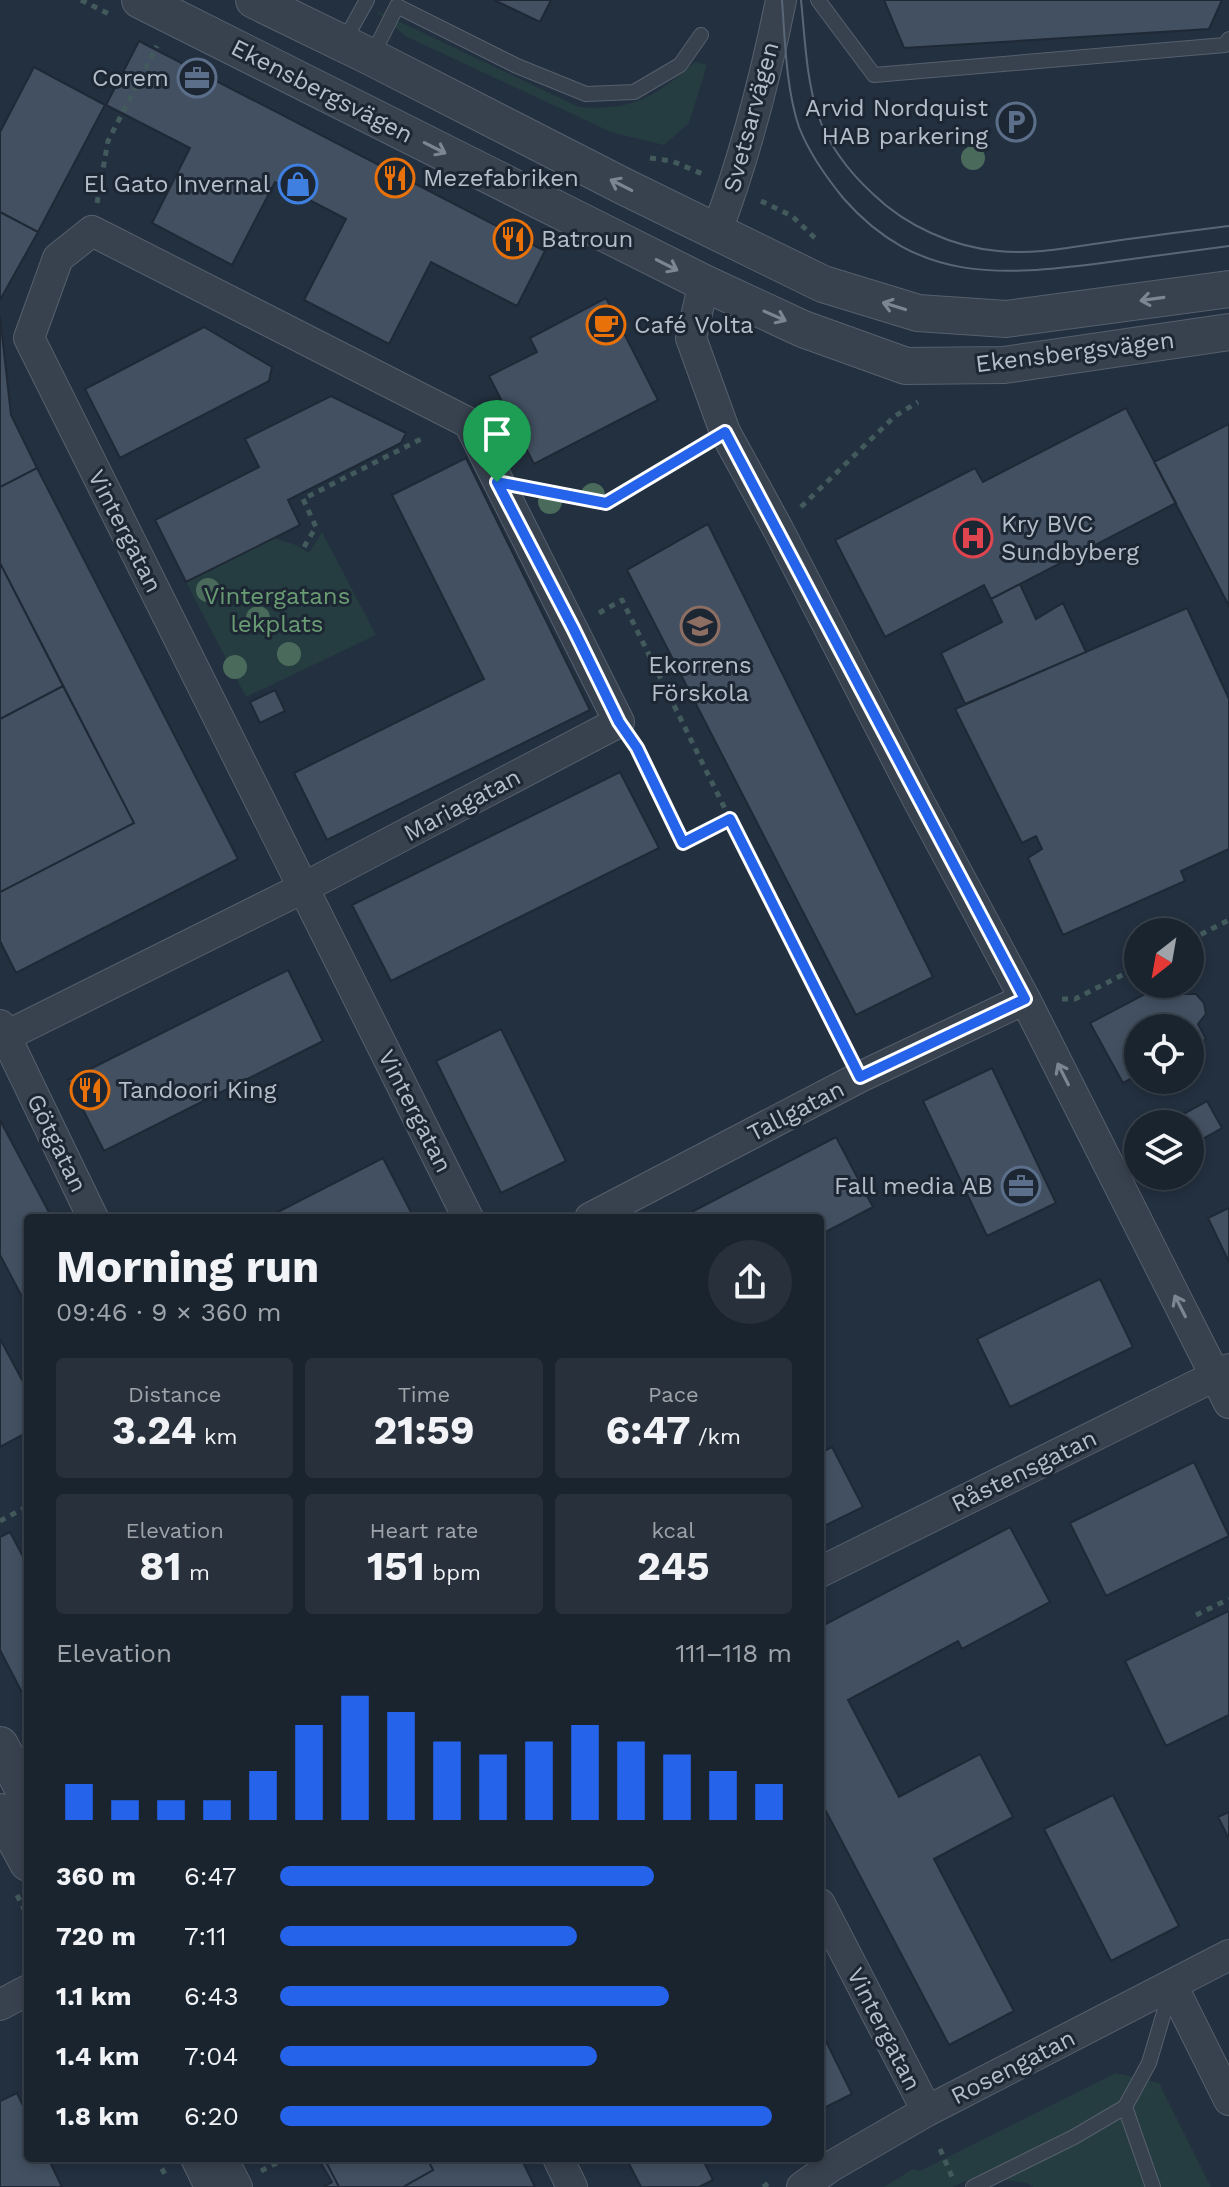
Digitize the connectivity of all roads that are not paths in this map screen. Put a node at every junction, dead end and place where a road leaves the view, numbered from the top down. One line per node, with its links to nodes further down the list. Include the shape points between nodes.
1 (140, 0): 11 (street, Ekensbergsvägen, one-way to 11)
2 (254, 0): 9 (street, Ekensbergsvägen)
3 (367, 0): 9 (lane)
4 (781, 0): 10 (street, Svetsarvägen, via 761,94)
5 (818, 0): 8 (lane, via 874,75 1225,45)
6 (398, 3): 7 (lane, via 517,66 586,94 634,92 680,65); 9 (lane)
7 (701, 35)
8 (1229, 39)
9 (357, 50): 10 (street, Ekensbergsvägen, one-way to 9)
10 (716, 233): 11 (street); 12 (street, Ekensbergsvägen, one-way to 10, via 1006,319 918,313 823,284)
11 (704, 283): 13 (street, Ekensbergsvägen, one-way to 13, via 803,329 906,366 1004,365); 14 (street, via 691,338)
12 (1229, 289)
13 (1229, 332)
14 (725, 432): 15 (lane); 18 (street)
15 (606, 503)
16 (619, 722): 17 (street, Mariagatan); 17 (street, Vintergatan, via 464,421 92,231 58,258 29,338)
17 (303, 888): 19 (street, Mariagatan); 21 (street, Vintergatan)
18 (1025, 999): 22 (street, Tallgatan, via 860,1077); 23 (street, one-way to 18)
19 (5, 1044): 20 (street, Götgatan)
20 (91, 1214)
21 (466, 1214)
22 (598, 1214)
23 (1222, 1372): 24 (street); 25 (street, Råstensgatan)
24 (1229, 1403)
25 (824, 1570)
26 (0, 1745): 27 (street)
27 (24, 1790)
28 (0, 1812): 29 (street)
29 (24, 1856)
30 (824, 1912): 37 (street, Vintergatan)
31 (1229, 1955): 32 (street, Rosengatan)
32 (1172, 1985): 35 (street); 36 (lane, via 1149,2063); 37 (street, Rosengatan)
33 (24, 1992): 34 (street)
34 (0, 2005)
35 (1229, 2100)
36 (1125, 2107): 45 (lane); 46 (lane)
37 (927, 2111): 44 (street, Rosengatan)
38 (198, 2162): 41 (street)
39 (224, 2162): 42 (street)
40 (560, 2162): 43 (street)
41 (210, 2187)
42 (237, 2187)
43 (572, 2187)
44 (802, 2187)
45 (973, 2187)
46 (1153, 2187)

